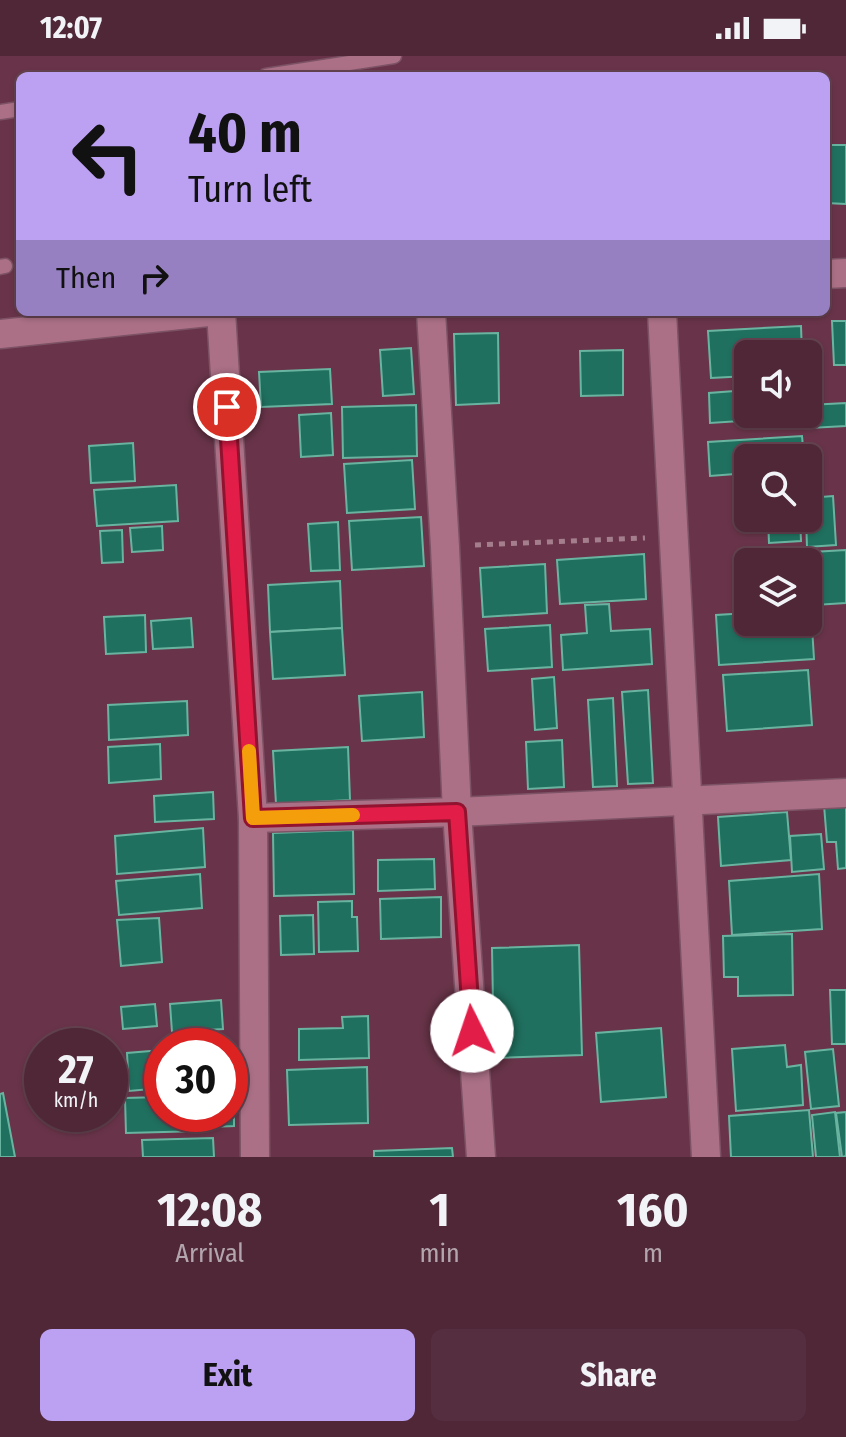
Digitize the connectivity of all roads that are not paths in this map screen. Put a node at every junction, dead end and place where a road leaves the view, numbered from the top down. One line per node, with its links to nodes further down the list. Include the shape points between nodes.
1 (394, 56): 2 (lane)
2 (344, 61): 3 (lane)
3 (292, 72)
4 (170, 316): 8 (street)
5 (221, 316): 12 (street)
6 (431, 316): 11 (street)
7 (662, 316): 10 (street)
8 (0, 334)
9 (846, 793): 10 (street)
10 (688, 800): 11 (street); 15 (street)
11 (457, 812): 12 (street); 14 (street)
12 (253, 818): 13 (street)
13 (255, 1157)
14 (481, 1157)
15 (706, 1157)

